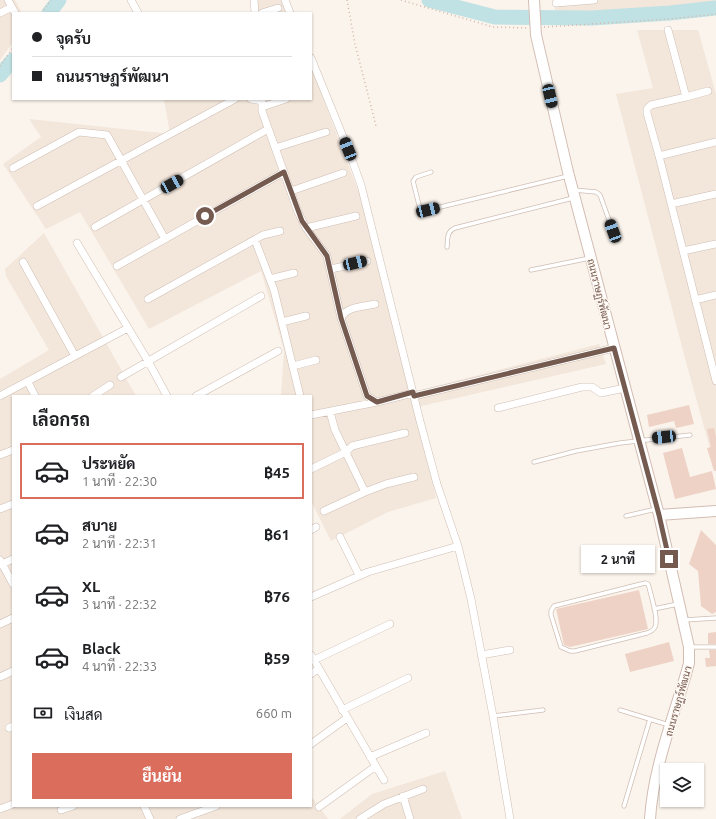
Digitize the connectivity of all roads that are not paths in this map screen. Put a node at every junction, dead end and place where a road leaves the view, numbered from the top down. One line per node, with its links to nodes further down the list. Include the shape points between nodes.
1 (131, 0): 9 (street)
2 (254, 0): 10 (street)
3 (285, 0): 12 (street)
4 (594, 0): 6 (street)
5 (534, 1): 31 (street, ถนนราษฏร์พัฒนา, via 536,30)
6 (556, 3)
7 (12, 7): 13 (street)
8 (278, 8): 11 (street)
9 (137, 12)
10 (255, 12)
11 (265, 12)
12 (290, 12)
13 (0, 13)
14 (668, 30): 17 (street)
15 (312, 60): 78 (street, via 361,184)
16 (708, 91): 17 (street)
17 (686, 97): 25 (street, via 651,105 647,109)
18 (233, 100): 26 (street)
19 (280, 100): 20 (street)
20 (262, 103): 21 (street)
21 (268, 129): 24 (street); 35 (street)
22 (326, 132): 24 (street)
23 (716, 142): 25 (street)
24 (275, 148): 28 (street)
25 (659, 156): 36 (street)
26 (121, 160): 27 (street, via 107,135 79,132); 35 (street); 37 (street)
27 (13, 168)
28 (284, 172): 32 (street); 43 (street)
29 (431, 172): 31 (lane, via 416,177 413,181 422,210)
30 (343, 173): 32 (street)
31 (569, 176): 33 (street, ถนนราษฏร์พัฒนา)
32 (290, 191): 40 (street)
33 (574, 194): 42 (lane, via 596,192 600,195); 47 (lane, via 450,230); 49 (street, ถนนราษฏร์พัฒนา)
34 (716, 194): 36 (street)
35 (144, 199): 39 (street); 43 (street)
36 (671, 204): 48 (street)
37 (37, 206)
38 (356, 216): 40 (street)
39 (95, 227)
40 (306, 228): 53 (street, via 327,256)
41 (280, 231): 44 (street, via 263,235)
42 (613, 231)
43 (165, 238): 52 (street)
44 (256, 240): 56 (street); 59 (street)
45 (77, 243): 65 (street)
46 (716, 244): 48 (street)
47 (447, 247)
48 (683, 251): 60 (street)
49 (591, 258): 54 (lane); 66 (street, ถนนราษฏร์พัฒนา)
50 (367, 261): 53 (street)
51 (23, 262): 69 (street)
52 (117, 266)
53 (331, 269): 63 (street)
54 (531, 270)
55 (294, 273): 56 (street)
56 (270, 279): 64 (street)
57 (716, 295): 60 (street)
58 (261, 296): 71 (street)
59 (148, 299)
60 (695, 300): 68 (street)
61 (375, 304): 63 (street, via 349,310)
62 (306, 316): 64 (street)
63 (341, 318): 85 (street, via 367,396)
64 (282, 322): 72 (street)
65 (128, 328): 69 (street); 71 (street)
66 (614, 348): 77 (street, ถนนราษฏร์พัฒนา); 78 (street)
67 (278, 351): 82 (street)
68 (712, 351): 74 (street)
69 (75, 356): 75 (street)
70 (316, 360): 72 (street)
71 (148, 361): 73 (street); 81 (street)
72 (293, 366): 83 (street)
73 (122, 377)
74 (716, 381)
75 (28, 382): 79 (street); 84 (street)
76 (110, 385): 80 (street)
77 (625, 388): 86 (street, via 601,393 592,387 582,387); 91 (street, ถนนราษฏร์พัฒนา)
78 (413, 394): 85 (street); 106 (street, via 437,484)
79 (34, 395)
80 (95, 395)
81 (166, 395)
82 (198, 395)
83 (300, 395)
84 (0, 396)
85 (377, 402): 87 (street)
86 (498, 408)
87 (330, 412): 88 (street); 93 (street, via 335,430)
88 (312, 415)
89 (405, 433): 93 (street, via 352,446)
90 (690, 434): 91 (lane)
91 (639, 440): 95 (lane, via 576,451); 103 (street, ถนนราษฏร์พัฒนา)
92 (12, 450): 94 (street)
93 (346, 452): 96 (street); 98 (street)
94 (0, 455)
95 (534, 462)
96 (312, 469)
97 (414, 477): 98 (street)
98 (365, 492): 101 (street)
99 (12, 504): 100 (street)
100 (0, 509)
101 (324, 511)
102 (716, 511): 103 (street)
103 (658, 512): 104 (lane); 112 (street, ถนนราษฏร์พัฒนา)
104 (626, 516)
105 (340, 537): 109 (street)
106 (458, 546): 109 (street); 122 (street)
107 (12, 559): 108 (street)
108 (1, 563): 110 (street)
109 (359, 575): 111 (street)
110 (12, 582)
111 (312, 598)
112 (679, 604): 113 (lane); 116 (street, ถนนราษฏร์พัฒนา)
113 (654, 609): 113 (lane, via 648,584 645,583 554,606 551,611 562,647 575,651 647,633 655,627)
114 (12, 618): 117 (street)
115 (716, 618): 116 (lane)
116 (683, 620): 119 (street, ถนนราษฏร์พัฒนา)
117 (0, 624)
118 (390, 624): 123 (street)
119 (689, 647): 120 (lane); 135 (street, ถนนราษฏร์พัฒนา, via 688,669)
120 (716, 647)
121 (510, 650): 122 (street)
122 (482, 655): 132 (street)
123 (312, 658): 124 (street)
124 (318, 669): 126 (street); 129 (street)
125 (12, 671): 127 (street)
126 (312, 673)
127 (0, 677)
128 (408, 678): 129 (street)
129 (342, 710): 133 (street)
130 (543, 710): 132 (lane)
131 (620, 710): 134 (lane)
132 (493, 716): 155 (street)
133 (347, 718): 137 (street); 138 (street)
134 (650, 719): 135 (lane); 144 (lane)
135 (671, 725): 156 (street, ถนนราษฏร์พัฒนา, via 654,785)
136 (426, 733): 138 (street)
137 (312, 743)
138 (370, 757): 139 (street)
139 (376, 766): 140 (street); 148 (street)
140 (384, 780)
141 (424, 789): 142 (street)
142 (403, 796): 153 (street); 154 (street)
143 (12, 804): 149 (street)
144 (624, 806)
145 (70, 807): 150 (street)
146 (144, 807): 151 (street)
147 (213, 807): 152 (street)
148 (319, 807)
149 (0, 809)
150 (61, 810)
151 (150, 819)
152 (180, 819)
153 (360, 819)
154 (410, 819)
155 (510, 819)
156 (650, 819)

